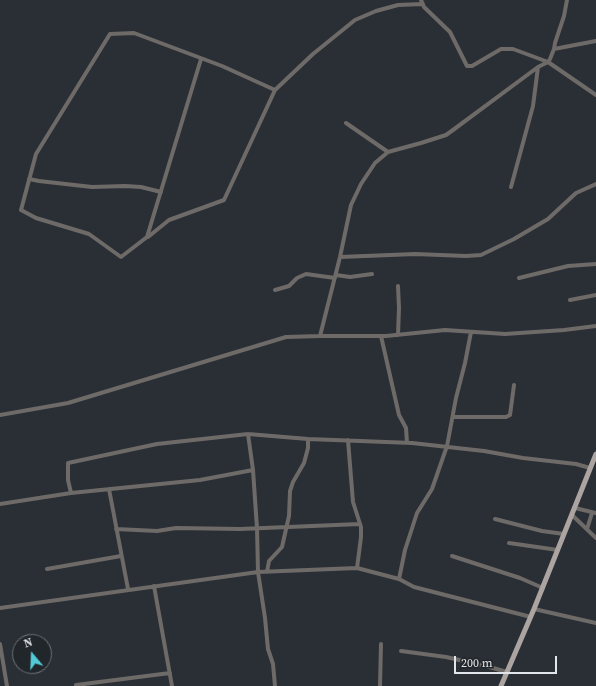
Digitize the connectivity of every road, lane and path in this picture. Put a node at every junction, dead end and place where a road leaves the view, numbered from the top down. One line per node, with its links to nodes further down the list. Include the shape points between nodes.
1 (567, 0): 4 (street)
2 (422, 2): 6 (street, via 450,32 467,66 472,66 506,48); 8 (street, via 398,5 355,20)
3 (596, 41): 4 (street)
4 (554, 49): 6 (street)
5 (201, 59): 8 (street); 12 (street, via 134,33 110,34 36,154); 15 (street)
6 (548, 62): 7 (street); 9 (street)
7 (538, 67): 11 (street, via 446,135); 14 (street, via 533,106)
8 (275, 90): 16 (street, via 224,200 169,220)
9 (596, 95)
10 (346, 123): 11 (street)
11 (388, 152): 17 (street, via 370,169 351,205)
12 (29, 179): 15 (street, via 92,187 125,186); 16 (street, via 22,210 36,218 89,234 121,257)
13 (596, 184): 17 (street, via 576,193 548,219 481,255)
14 (511, 187)
15 (161, 192): 16 (street)
16 (147, 237)
17 (340, 257): 20 (street)
18 (596, 264): 21 (street, via 568,266)
19 (372, 274): 20 (street)
20 (335, 277): 23 (street, via 306,274 289,286); 29 (street)
21 (519, 278)
22 (398, 286): 28 (street)
23 (275, 290)
24 (596, 295): 25 (street)
25 (570, 300)
26 (596, 326): 27 (street, via 505,334)
27 (471, 332): 28 (street, via 445,330); 33 (street)
28 (398, 335): 30 (street)
29 (320, 336): 30 (street); 32 (street, via 286,337 68,403)
30 (381, 336): 37 (street, via 399,415 406,428)
31 (514, 385): 33 (street, via 510,416)
32 (0, 415)
33 (453, 417): 38 (street)
34 (248, 434): 35 (street); 41 (street); 43 (street, via 157,444 68,463)
35 (308, 439): 36 (street); 50 (street, via 304,463 290,492)
36 (348, 440): 37 (street); 49 (street, via 353,502)
37 (407, 443): 38 (street)
38 (447, 446): 40 (street); 64 (street, via 432,488 417,513)
39 (596, 454): 40 (main road)
40 (590, 468): 45 (main road)
41 (253, 470): 42 (street, via 200,480); 51 (street)
42 (109, 489): 43 (street); 52 (street)
43 (71, 493): 44 (street)
44 (0, 504)
45 (575, 508): 46 (street); 47 (main road)
46 (594, 513): 53 (street)
47 (572, 515): 53 (street); 54 (main road)
48 (495, 519): 54 (street)
49 (360, 524): 50 (street); 60 (street)
50 (286, 526): 51 (street); 63 (street, via 282,547 269,561)
51 (257, 528): 52 (street, via 180,528 157,531); 62 (street)
52 (116, 529): 58 (street)
53 (587, 529): 55 (street)
54 (564, 534): 57 (main road)
55 (596, 538)
56 (509, 543): 57 (street)
57 (558, 550): 66 (main road)
58 (121, 556): 61 (street); 67 (street)
59 (452, 556): 66 (street)
60 (357, 568): 63 (street); 64 (street)
61 (47, 569)
62 (258, 572): 63 (street); 65 (street); 81 (street)
63 (267, 572)
64 (399, 579): 70 (street, via 414,587)
65 (154, 586): 67 (street); 77 (street)
66 (543, 588): 69 (main road)
67 (128, 589): 68 (street)
68 (0, 608)
69 (534, 609): 70 (main road); 71 (street)
70 (531, 618): 76 (main road)
71 (596, 623)
72 (0, 644): 74 (street)
73 (381, 644): 82 (street)
74 (0, 649): 79 (street)
75 (401, 651): 76 (street, via 446,657)
76 (507, 672): 83 (main road)
77 (170, 673): 78 (street); 80 (street)
78 (76, 684)
79 (7, 686)
80 (172, 686)
81 (275, 686)
82 (380, 686)
83 (501, 686)

